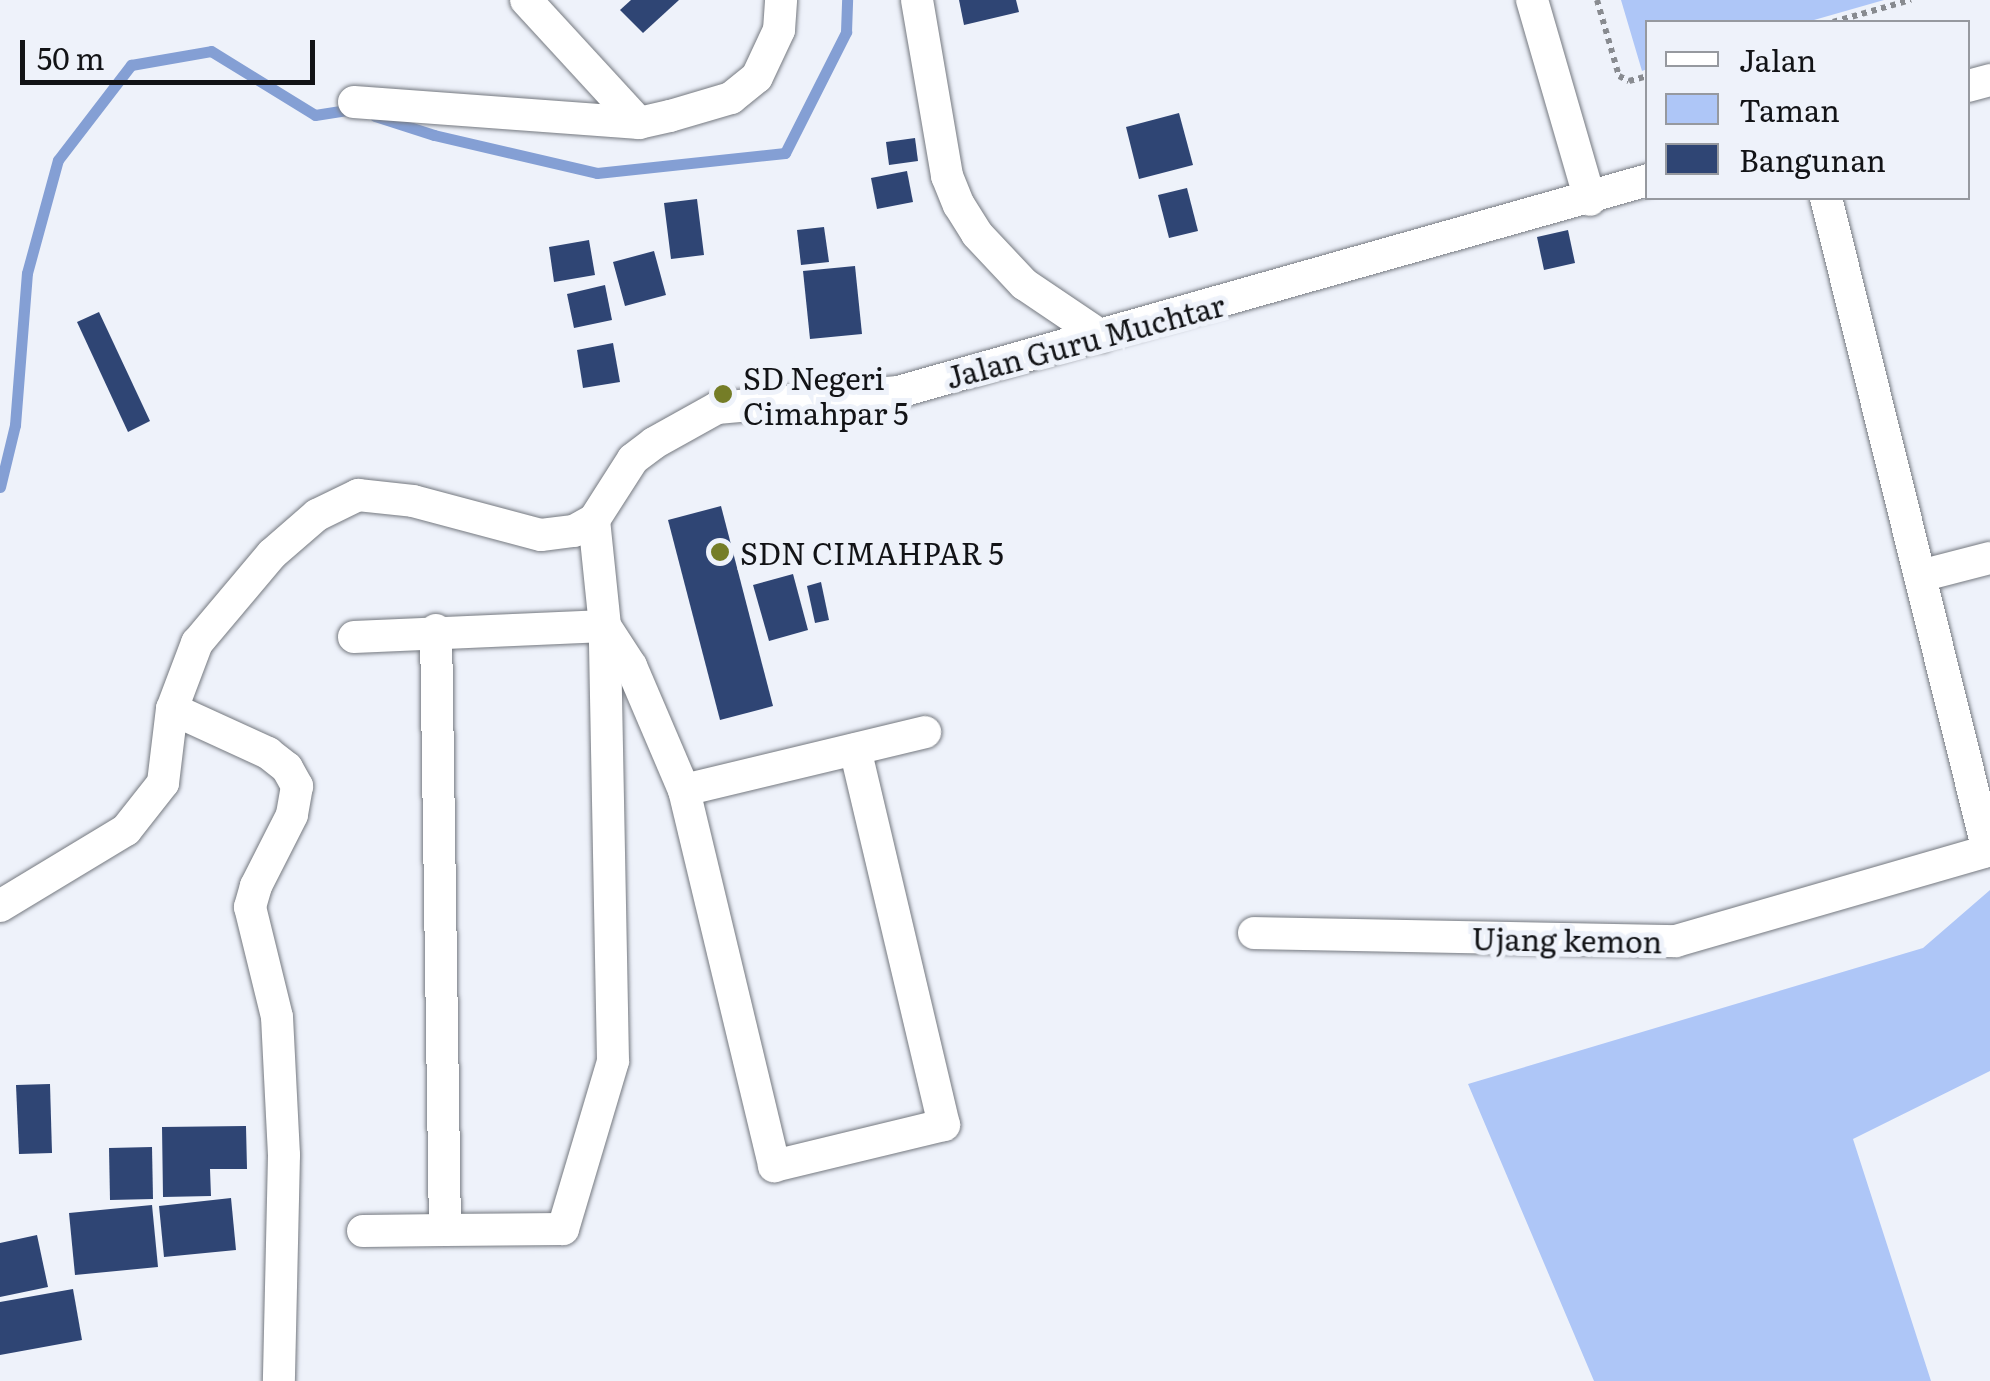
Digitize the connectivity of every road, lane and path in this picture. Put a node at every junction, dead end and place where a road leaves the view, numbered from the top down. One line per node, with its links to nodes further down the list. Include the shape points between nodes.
1 (526, 0): 10 (street)
2 (781, 0): 10 (street, via 768,62 744,88 731,98)
3 (917, 0): 14 (street, via 947,176 959,205 1024,284)
4 (1532, 0): 12 (street)
5 (1597, 0): 8 (path, via 1618,76 1629,82)
6 (1911, 0): 7 (path)
7 (1840, 20)
8 (1645, 77)
9 (354, 102): 10 (street)
10 (639, 123)
11 (1645, 181): 12 (street, Jalan Guru Muchtar)
12 (1590, 200): 14 (street, Jalan Guru Muchtar)
13 (1826, 200): 17 (street)
14 (1101, 336): 15 (street, Jalan Guru Muchtar, via 898,392 718,408 633,459)
15 (594, 520): 18 (street); 21 (street, via 574,531 542,535 413,501 358,495 317,515 222,609 197,643)
16 (1990, 558): 17 (street)
17 (1920, 576): 25 (street)
18 (605, 626): 19 (street); 24 (street, via 631,666); 28 (street, via 613,1061 563,1229)
19 (436, 630): 20 (street); 28 (street)
20 (354, 636)
21 (172, 709): 26 (street, via 163,783 126,830); 30 (street, via 268,753 297,786 292,815 250,907 278,1017 284,1155)
22 (925, 732): 23 (street)
23 (854, 749): 24 (street); 24 (street, via 944,1125 774,1166)
24 (684, 790)
25 (1988, 851): 27 (street, Ujang kemon, via 1676,942)
26 (0, 906)
27 (1254, 933)
28 (445, 1230): 29 (street)
29 (363, 1231)
30 (278, 1366)

